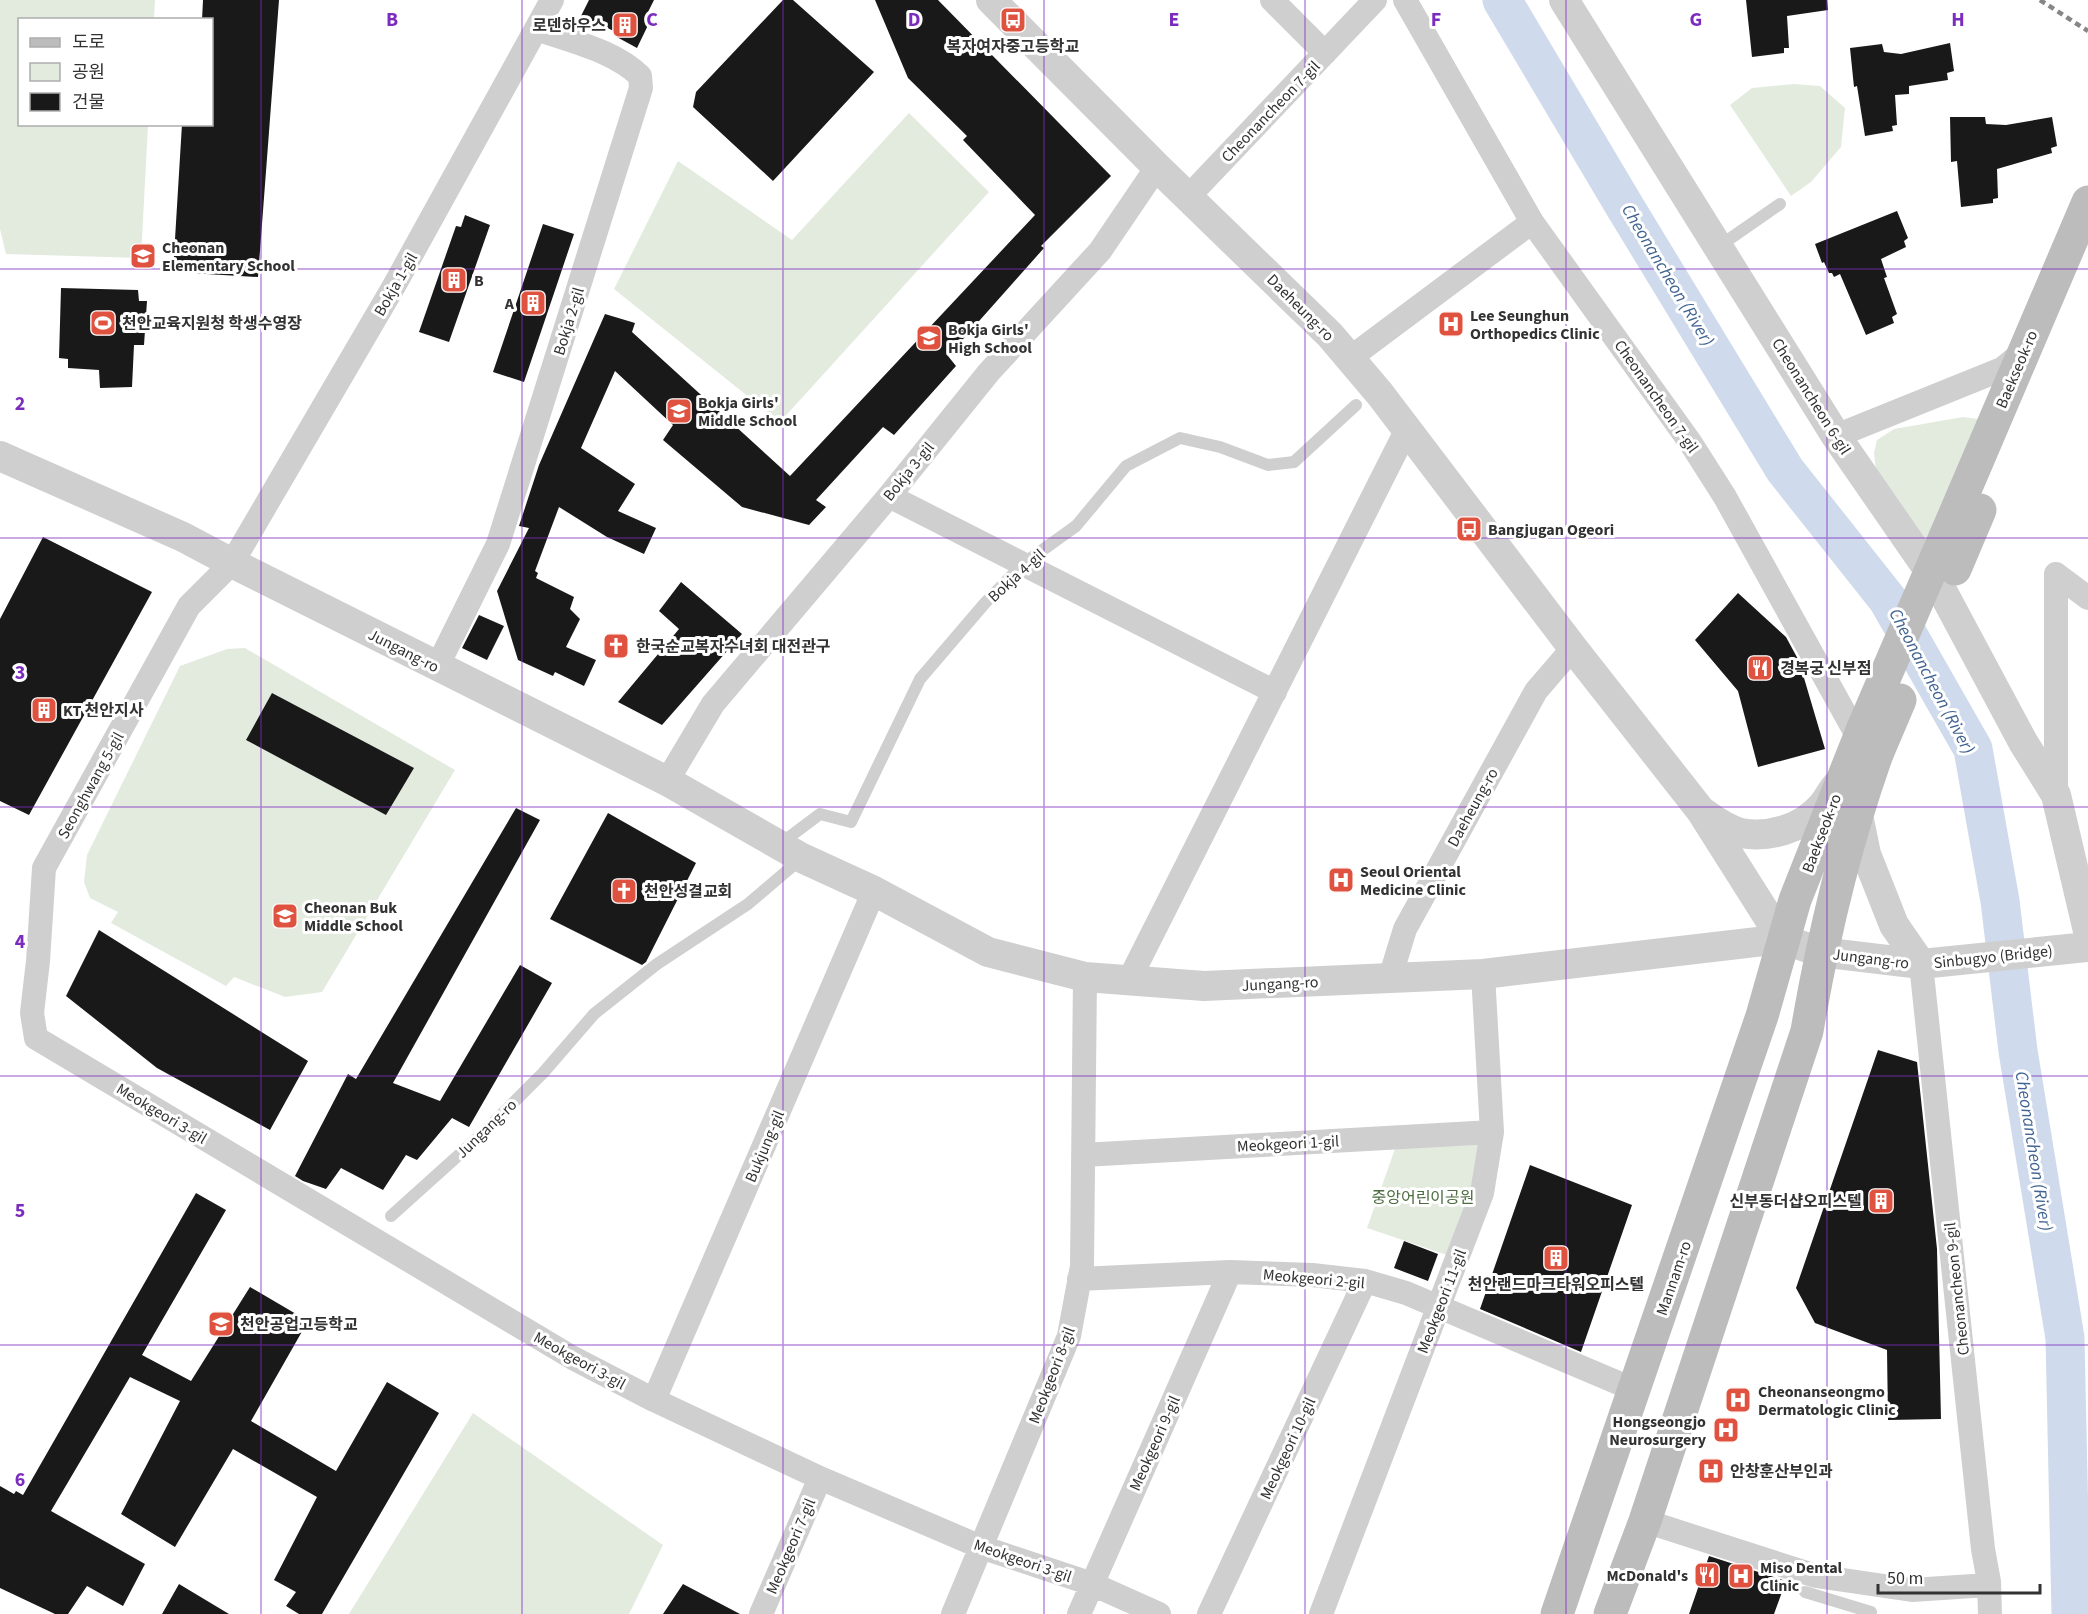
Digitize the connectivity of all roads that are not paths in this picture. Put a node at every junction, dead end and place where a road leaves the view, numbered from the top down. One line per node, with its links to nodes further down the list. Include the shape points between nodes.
1 (552, 0): 7 (street, Bokja 1-gil)
2 (991, 0): 9 (street, Daeheung-ro)
3 (1272, 0): 8 (street)
4 (1376, 0): 8 (street, Cheonancheon 7-gil)
5 (1405, 0): 13 (street, Cheonancheon 7-gil)
6 (1564, 0): 14 (street, Cheonancheon 6-gil)
7 (537, 29): 23 (street, Bokja 1-gil, via 394,286); 27 (street, Bokja 2-gil, via 629,65 640,76 640,88 498,544)
8 (1325, 53): 10 (street, Cheonancheon 7-gil)
9 (1157, 167): 10 (street, Daeheung-ro); 22 (street, Bokja 3-gil, via 1100,251 989,372)
10 (1189, 196): 16 (street, Daeheung-ro)
11 (2088, 202): 17 (main road, Baekseok-ro, via 2025,350)
12 (1780, 204): 14 (lane)
13 (1532, 222): 16 (street); 29 (street, Cheonancheon 7-gil, via 1690,442)
14 (1718, 247): 20 (street, Cheonancheon 6-gil)
15 (2088, 252): 29 (main road, Baekseok-ro, bridge, via 1955,569)
16 (1350, 358): 19 (street, Daeheung-ro)
17 (1994, 389): 20 (street); 29 (main road, Baekseok-ro, bridge, via 1945,537)
18 (1356, 405): 24 (lane, Bokja 4-gil, via 1294,462 1268,465 1220,447 1180,438 1125,466 1076,526)
19 (1407, 429): 26 (street, Daeheung-ro); 28 (street)
20 (1836, 436): 32 (street, Cheonancheon 6-gil, via 1939,585 2023,742)
21 (0, 456): 23 (street, Jungang-ro, via 183,537)
22 (889, 496): 24 (street); 31 (street, Bokja 3-gil, via 713,704)
23 (232, 563): 27 (street, Jungang-ro); 46 (street, Seonghwang 5-gil, via 189,606 44,868 32,1013)
24 (1023, 564): 28 (street); 35 (lane, Bokja 4-gil, via 920,679 851,822 820,814)
25 (2088, 598): 32 (street, Cheonancheon 6-gil, via 2056,574)
26 (1573, 648): 34 (street, Daeheung-ro); 44 (street, Daeheung-ro, via 1536,691 1405,929)
27 (437, 667): 31 (street, Jungang-ro)
28 (1275, 692): 45 (street)
29 (1866, 740): 30 (main road, Baekseok-ro); 33 (main road, Baekseok-ro)
30 (1844, 774): 34 (street, via 1820,808 1802,824 1780,831 1740,832); 38 (main road, Baekseok-ro)
31 (667, 782): 35 (street, Jungang-ro)
32 (2056, 795): 37 (street, Cheonancheon 6-gil)
33 (1857, 810): 40 (main road, Baekseok-ro); 41 (street, via 1866,854 1894,925)
34 (1701, 811): 38 (street, Daeheung-ro)
35 (791, 851): 36 (street, Jungang-ro); 51 (lane, Jungang-ro, via 748,904 657,964 594,1014 481,1135)
36 (874, 891): 43 (street, Jungang-ro, via 988,952); 57 (street, Bukjung-gil)
37 (2088, 931)
38 (1782, 939): 40 (street, Jungang-ro); 42 (street, Jungang-ro); 47 (main road, Mannam-ro, via 1762,1016)
39 (2076, 948): 41 (street, Sinbugyo (Bridge))
40 (1820, 952): 41 (street, Jungang-ro); 48 (main road, via 1807,1031)
41 (1921, 964): 62 (street, Cheonancheon 9-gil)
42 (1483, 974): 44 (street, Jungang-ro); 49 (street, Meokgeori 11-gil)
43 (1085, 977): 45 (street, Jungang-ro); 50 (street, Meokgeori 8-gil)
44 (1390, 978): 45 (street, Jungang-ro, via 1204,986)
45 (1129, 980)
46 (36, 1038): 57 (street, Meokgeori 3-gil, via 573,1358)
47 (1731, 1108): 48 (main road, via 1744,1092 1762,1090 1774,1104); 56 (main road, Mannam-ro)
48 (1777, 1122): 59 (main road)
49 (1492, 1132): 50 (street, Meokgeori 1-gil); 55 (street, Meokgeori 11-gil, via 1482,1192)
50 (1083, 1155): 53 (street, Meokgeori 8-gil)
51 (391, 1215)
52 (1230, 1272): 53 (street, Meokgeori 2-gil); 54 (street, Meokgeori 2-gil); 61 (street, Meokgeori 9-gil)
53 (1079, 1279): 60 (street, Meokgeori 8-gil, via 1069,1336)
54 (1365, 1281): 55 (street, Meokgeori 2-gil); 68 (street, Meokgeori 10-gil)
55 (1439, 1307): 56 (street, Meokgeori 2-gil); 69 (street, Meokgeori 11-gil)
56 (1635, 1390): 70 (main road, Mannam-ro)
57 (654, 1400): 58 (street, Meokgeori 3-gil)
58 (820, 1478): 60 (street, Meokgeori 3-gil); 64 (street, Meokgeori 7-gil)
59 (1645, 1521): 62 (street, via 1816,1576 1912,1590); 71 (main road)
60 (981, 1547): 61 (street, Meokgeori 3-gil); 65 (street, Meokgeori 8-gil)
61 (1092, 1584): 66 (street, Meokgeori 9-gil); 67 (street, Meokgeori 3-gil)
62 (1988, 1585): 73 (street, Cheonancheon 9-gil)
63 (1805, 1592): 72 (lane)
64 (761, 1614)
65 (953, 1614)
66 (1080, 1614)
67 (1159, 1614)
68 (1209, 1614)
69 (1321, 1614)
70 (1557, 1614)
71 (1610, 1614)
72 (1870, 1614)
73 (1990, 1614)

